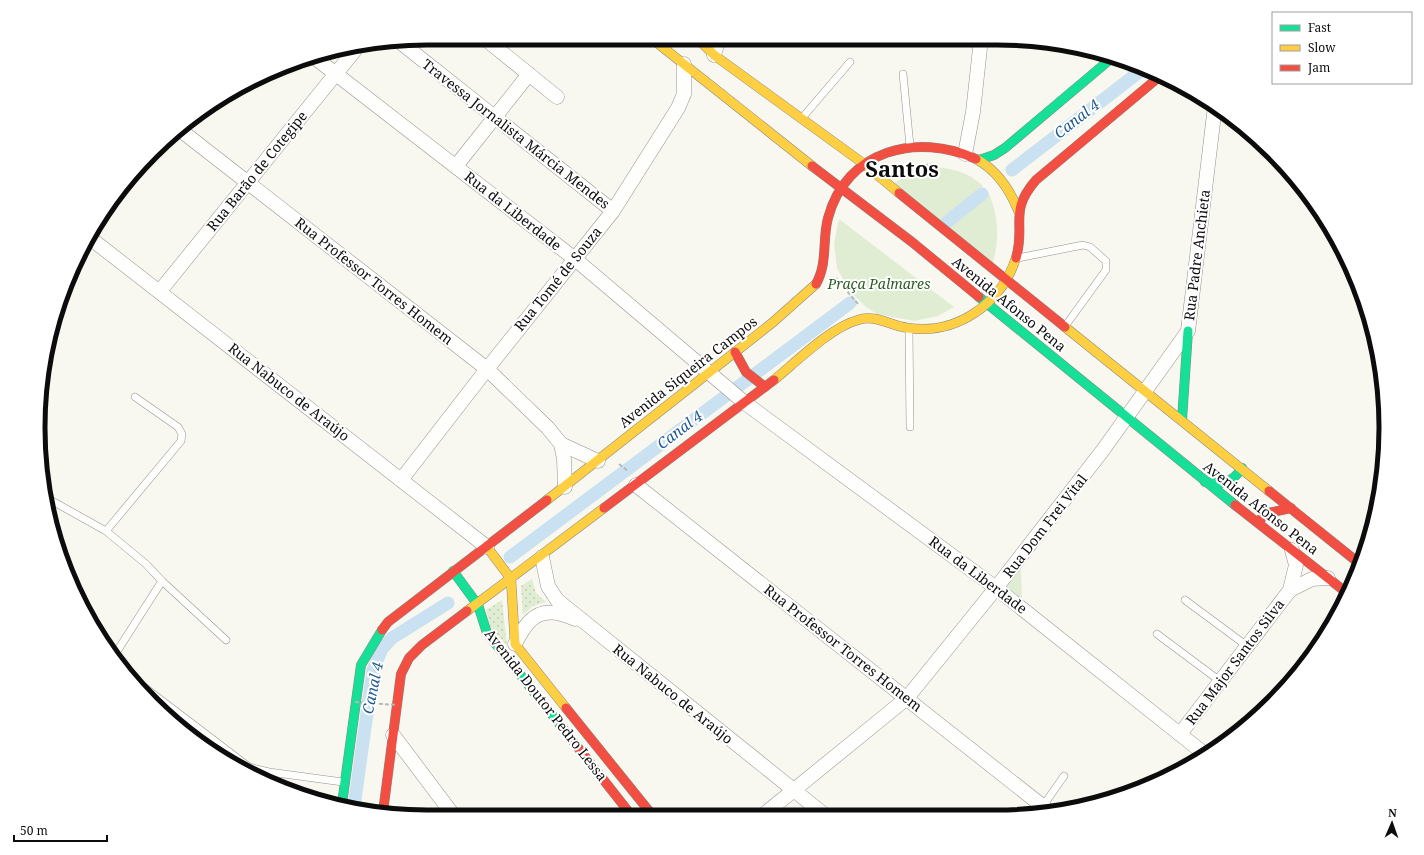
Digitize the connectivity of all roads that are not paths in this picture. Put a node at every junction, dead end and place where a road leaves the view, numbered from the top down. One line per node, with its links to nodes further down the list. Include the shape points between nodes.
1 (493, 45): 14 (street)
2 (660, 45): 12 (main road, Avenida Afonso Pena)
3 (704, 45): 8 (main road, Avenida Afonso Pena)
4 (717, 45): 8 (street)
5 (980, 45): 23 (street, via 974,112)
6 (405, 46): 19 (street, Travessa Jornalista Márcia Mendes)
7 (353, 52): 13 (street, Rua Barão de Cotegipe)
8 (714, 55): 20 (main road, Avenida Afonso Pena)
9 (319, 61): 13 (street, Rua da Liberdade)
10 (1107, 61): 24 (main road, via 1004,148)
11 (850, 62): 20 (lane)
12 (684, 64): 28 (main road, Avenida Afonso Pena); 30 (street, Rua Tomé de Souza, via 684,94 678,108)
13 (336, 74): 26 (street, Rua da Liberdade); 27 (street, Rua Barão de Cotegipe)
14 (529, 74): 17 (street); 19 (street)
15 (903, 74): 22 (lane)
16 (1156, 80): 29 (main road, via 1036,180 1025,193)
17 (557, 97)
18 (1215, 114): 39 (street, Rua Padre Anchieta)
19 (495, 118): 26 (street); 30 (street, Travessa Jornalista Márcia Mendes)
20 (802, 119): 25 (main road, Avenida Afonso Pena)
21 (184, 133): 27 (street, Rua Professor Torres Homem)
22 (910, 146): 23 (main road, Avenida Siqueira Campos, via 945,147); 25 (main road, Avenida Siqueira Campos, via 882,154)
23 (965, 154): 24 (main road, Avenida Siqueira Campos)
24 (979, 160): 29 (main road, Avenida Siqueira Campos, via 1003,180)
25 (864, 164): 28 (main road, Avenida Siqueira Campos); 34 (main road, Avenida Afonso Pena)
26 (456, 166): 32 (street, Rua da Liberdade)
27 (248, 183): 35 (street, Rua Barão de Cotegipe); 41 (street, Rua Professor Torres Homem)
28 (841, 188): 36 (main road, Avenida Afonso Pena); 40 (main road, Avenida Siqueira Campos, via 830,209 825,231 823,271 812,289)
29 (1018, 210): 33 (main road, via 1020,235)
30 (613, 211): 32 (street, Rua Tomé de Souza)
31 (93, 241): 35 (street, Rua Nabuco de Araújo)
32 (575, 259): 41 (street, Rua Tomé de Souza); 42 (street, Rua da Liberdade)
33 (1016, 259): 34 (main road); 37 (lane, via 1083,245 1090,247 1106,261 1106,270)
34 (1007, 281): 36 (main road); 37 (main road, Avenida Afonso Pena)
35 (160, 291): 53 (street, Rua Nabuco de Araújo)
36 (988, 305): 38 (main road, via 969,317 942,327); 47 (main road, Avenida Afonso Pena)
37 (1065, 327): 44 (main road, Avenida Afonso Pena)
38 (909, 328): 43 (main road, via 892,325 876,318 865,318 850,323 835,331); 49 (lane)
39 (1188, 331): 44 (street, Rua Padre Anchieta); 48 (main road)
40 (736, 356): 42 (main road, Avenida Siqueira Campos); 43 (main road, via 754,380)
41 (487, 369): 50 (street, Rua Professor Torres Homem); 53 (street, Rua Tomé de Souza)
42 (711, 376): 46 (street, Rua da Liberdade); 51 (main road, Avenida Siqueira Campos)
43 (765, 386): 46 (main road)
44 (1146, 392): 47 (street, Rua Padre Anchieta); 48 (main road, Avenida Afonso Pena)
45 (135, 397): 60 (lane, via 178,427 182,434 181,441)
46 (740, 399): 54 (main road); 71 (street, Rua da Liberdade)
47 (1127, 418): 55 (main road, Avenida Afonso Pena); 71 (street, Rua Dom Frei Vital)
48 (1182, 420): 52 (main road, Avenida Afonso Pena)
49 (910, 427)
50 (561, 444): 51 (street, Rua Professor Torres Homem); 56 (street, Rua Professor Torres Homem)
51 (598, 461): 56 (main road, Avenida Siqueira Campos)
52 (1242, 468): 55 (main road, via 1232,481 1222,485); 58 (main road, Avenida Afonso Pena)
53 (401, 480): 61 (street, Rua Nabuco de Araújo)
54 (634, 480): 65 (main road); 84 (street, Rua Professor Torres Homem)
55 (1205, 482): 59 (main road, Avenida Afonso Pena)
56 (565, 487): 61 (main road, Avenida Siqueira Campos)
57 (52, 501): 60 (lane)
58 (1291, 508): 59 (main road, via 1269,511); 63 (main road, Avenida Afonso Pena)
59 (1257, 522): 62 (main road, Avenida Afonso Pena)
60 (106, 531): 70 (lane, via 146,564)
61 (488, 549): 67 (main road, Avenida Siqueira Campos); 68 (main road)
62 (1292, 550): 69 (main road, Avenida Afonso Pena); 73 (street, Rua Major Santos Silva, via 1296,565)
63 (1347, 553): 64 (main road); 66 (main road, Avenida Afonso Pena)
64 (1358, 554)
65 (542, 557): 68 (main road); 76 (street, Rua Nabuco de Araújo, via 551,593)
66 (1355, 560)
67 (455, 574): 75 (main road, Avenida Doutor Pedro Lessa); 91 (main road, Avenida Siqueira Campos, via 388,622 361,665)
68 (509, 576): 75 (main road); 79 (main road, Avenida Doutor Pedro Lessa)
69 (1328, 578): 72 (main road, Avenida Afonso Pena); 73 (street, Rua Major Santos Silva, via 1312,579)
70 (162, 581): 78 (lane); 81 (lane)
71 (996, 588): 84 (street, Rua Dom Frei Vital); 85 (street, Rua da Liberdade)
72 (1343, 589)
73 (1290, 590): 80 (street, Rua Major Santos Silva)
74 (1185, 600): 80 (lane)
75 (478, 605): 86 (main road, via 422,645 409,658 401,674); 98 (main road, Avenida Doutor Pedro Lessa, via 487,634)
76 (588, 626): 79 (street, Avenida Doutor Pedro Lessa, via 555,612 545,612 526,624); 92 (street, Rua Nabuco de Araújo)
77 (1157, 634): 82 (lane)
78 (226, 640)
79 (515, 644): 99 (main road, Avenida Doutor Pedro Lessa)
80 (1247, 646): 82 (street, Rua Major Santos Silva)
81 (117, 651)
82 (1220, 681): 85 (street, Rua Major Santos Silva)
83 (153, 694): 88 (lane)
84 (906, 698): 92 (street, Rua Dom Frei Vital); 95 (street, Rua Professor Torres Homem)
85 (1180, 734): 87 (street, Rua da Liberdade)
86 (393, 735): 94 (main road); 97 (street)
87 (1202, 751)
88 (245, 764)
89 (252, 768): 91 (lane)
90 (1064, 776): 96 (lane)
91 (345, 782): 93 (main road, Avenida Siqueira Campos)
92 (794, 791): 100 (street, Rua Dom Frei Vital); 101 (street, Rua Nabuco de Araújo)
93 (342, 800)
94 (384, 807)
95 (1045, 807)
96 (1048, 807)
97 (449, 810)
98 (627, 810)
99 (648, 810)
100 (770, 810)
101 (818, 810)

